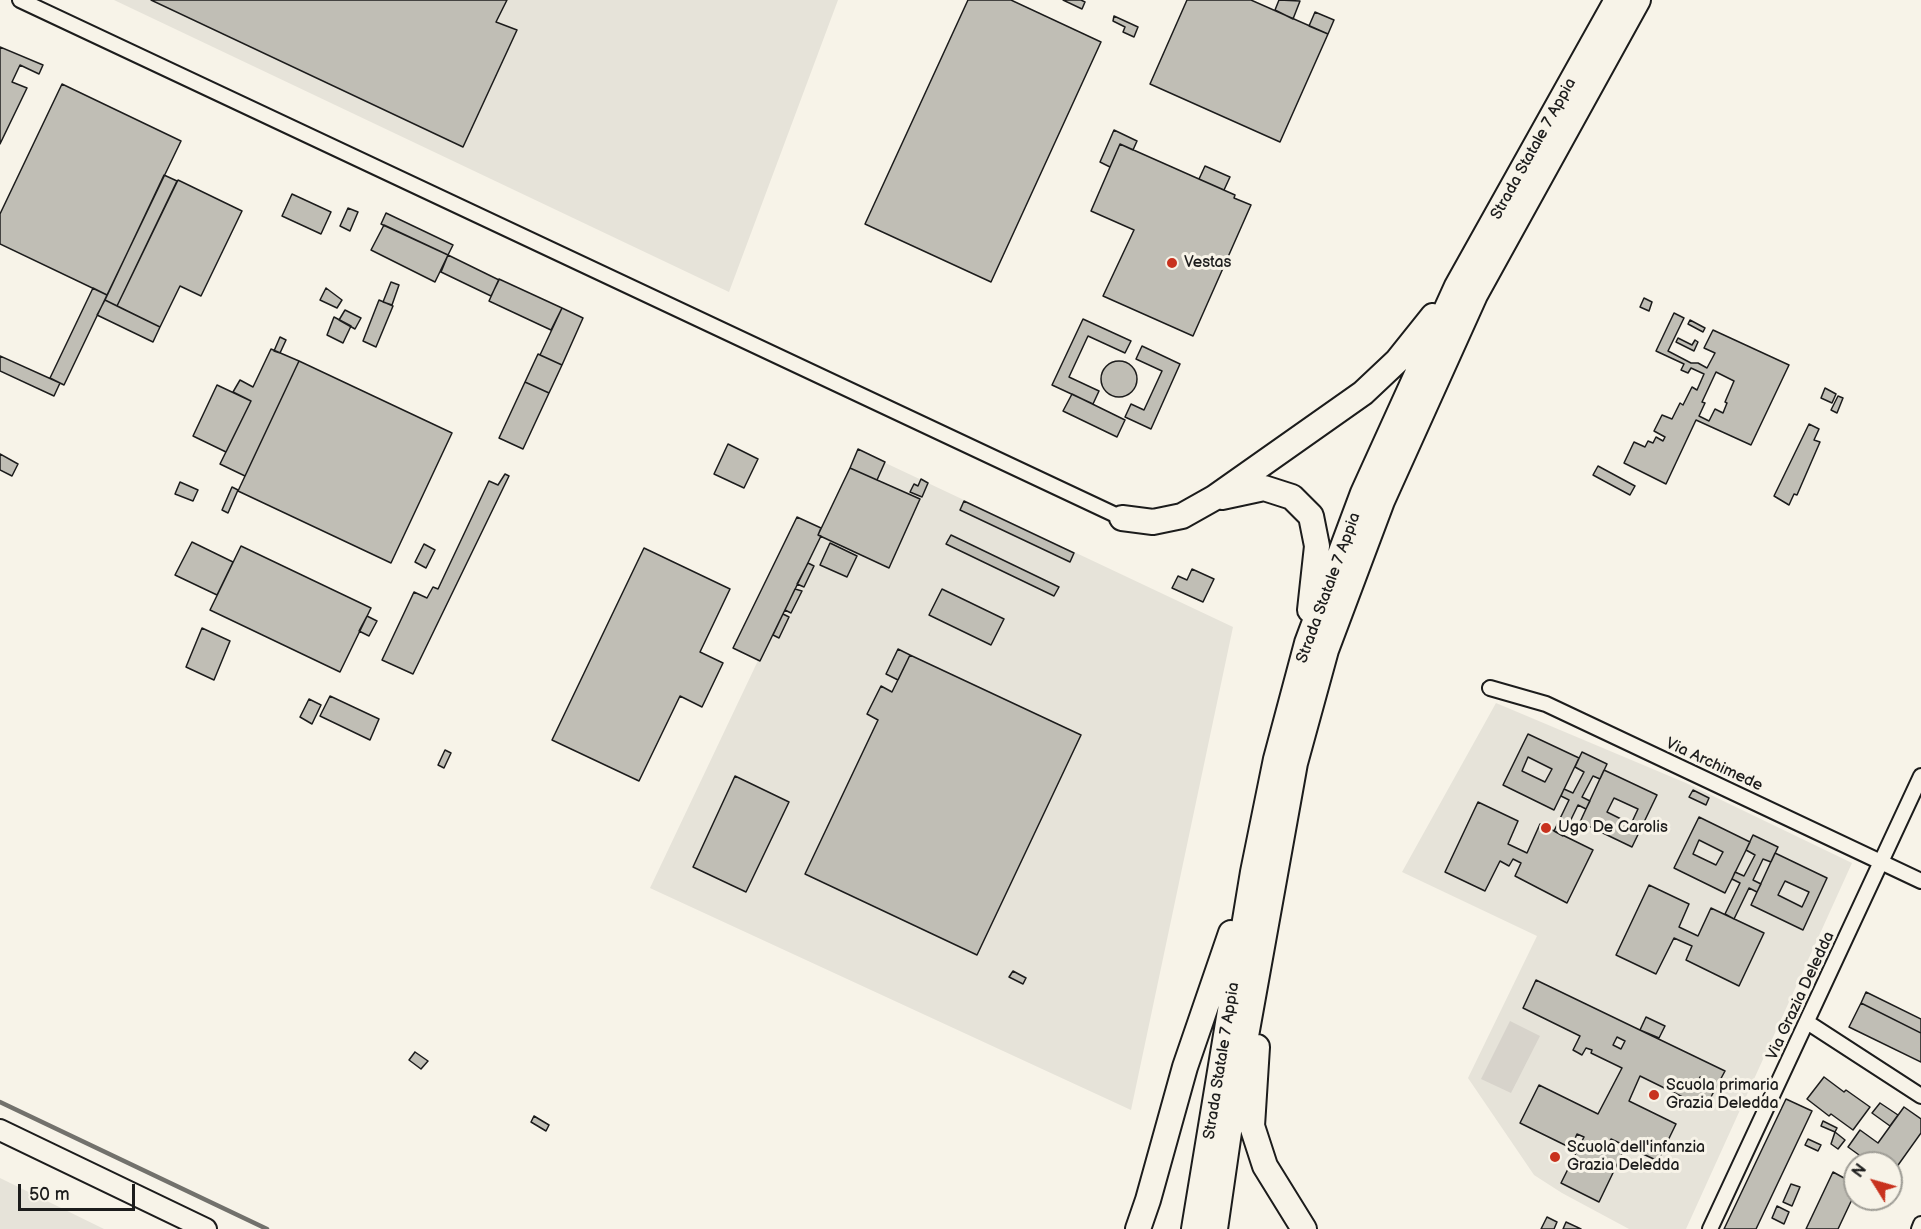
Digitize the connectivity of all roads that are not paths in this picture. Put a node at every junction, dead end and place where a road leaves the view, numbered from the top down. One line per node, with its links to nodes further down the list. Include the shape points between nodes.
1 (20, 0): 6 (street)
2 (1617, 0): 4 (highway, Strada Statale 7 Appia)
3 (1638, 0): 13 (highway, Strada Statale 7 Appia, via 1475,295 1382,501 1323,661 1295,763)
4 (1457, 286): 5 (highway, via 1397,362 1363,393); 7 (highway, Strada Statale 7 Appia, via 1363,493)
5 (1214, 498): 6 (highway, via 1182,516 1153,522); 7 (highway, via 1264,488 1292,497 1311,516 1317,546)
6 (1122, 518)
7 (1307, 643): 11 (highway, Strada Statale 7 Appia, via 1276,759)
8 (1490, 688): 10 (street, Via Archimede, via 1546,704)
9 (1921, 776): 10 (street, Via Grazia Deledda)
10 (1881, 862): 12 (street, Via Archimede); 14 (street, Via Grazia Deledda)
11 (1253, 872): 19 (highway, via 1185,1067); 20 (highway, Strada Statale 7 Appia)
12 (1921, 882)
13 (1266, 922): 21 (highway, Strada Statale 7 Appia); 22 (highway, via 1252,1126 1265,1166)
14 (1808, 1022): 15 (street); 23 (street, Via Grazia Deledda)
15 (1921, 1096)
16 (0, 1130): 18 (main road)
17 (1921, 1224): 24 (street)
18 (206, 1229)
19 (1138, 1229)
20 (1194, 1229)
21 (1215, 1229)
22 (1304, 1229)
23 (1710, 1229)
24 (1919, 1229)

